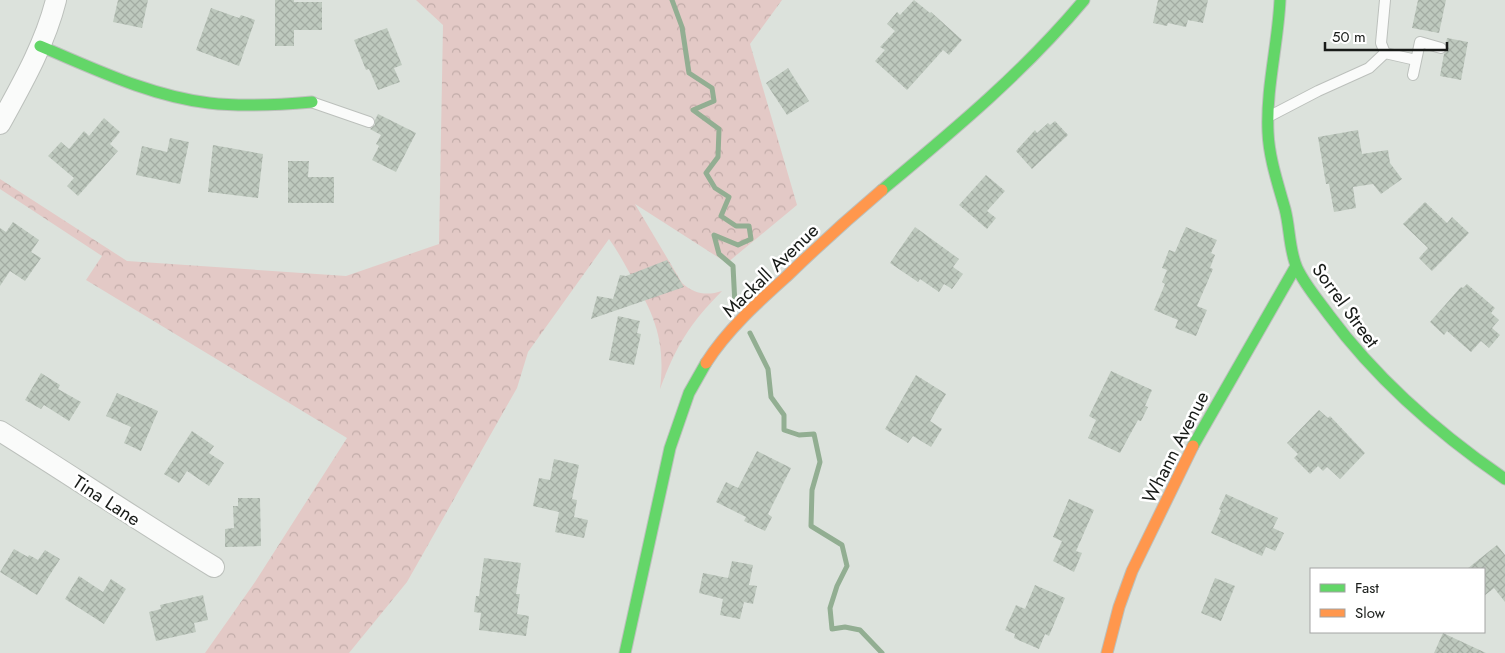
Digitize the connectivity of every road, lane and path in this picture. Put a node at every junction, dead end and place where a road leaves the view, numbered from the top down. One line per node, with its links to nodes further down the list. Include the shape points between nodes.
1 (56, 0): 5 (street)
2 (1084, 0): 18 (street, Mackall Avenue, via 1031,60 848,219 755,305 718,347 685,402 675,430)
3 (1280, 0): 11 (street, Sorrel Street)
4 (1385, 0): 7 (lane, via 1381,43)
5 (40, 46): 10 (street, via 157,92 194,101 268,106); 13 (street)
6 (1441, 48): 8 (lane, via 1420,42)
7 (1385, 53): 8 (lane); 11 (lane, via 1369,68)
8 (1416, 60): 9 (lane)
9 (1413, 75)
10 (312, 102): 12 (lane)
11 (1268, 118): 14 (street, Sorrel Street, via 1273,166 1288,220)
12 (369, 122)
13 (0, 124)
14 (1296, 266): 16 (street, Sorrel Street, via 1335,324 1368,365 1432,426); 19 (street, Whann Avenue, via 1197,438 1147,540 1119,607)
15 (0, 431): 17 (street, Tina Lane)
16 (1505, 480)
17 (214, 567)
18 (625, 653)
19 (1107, 653)

